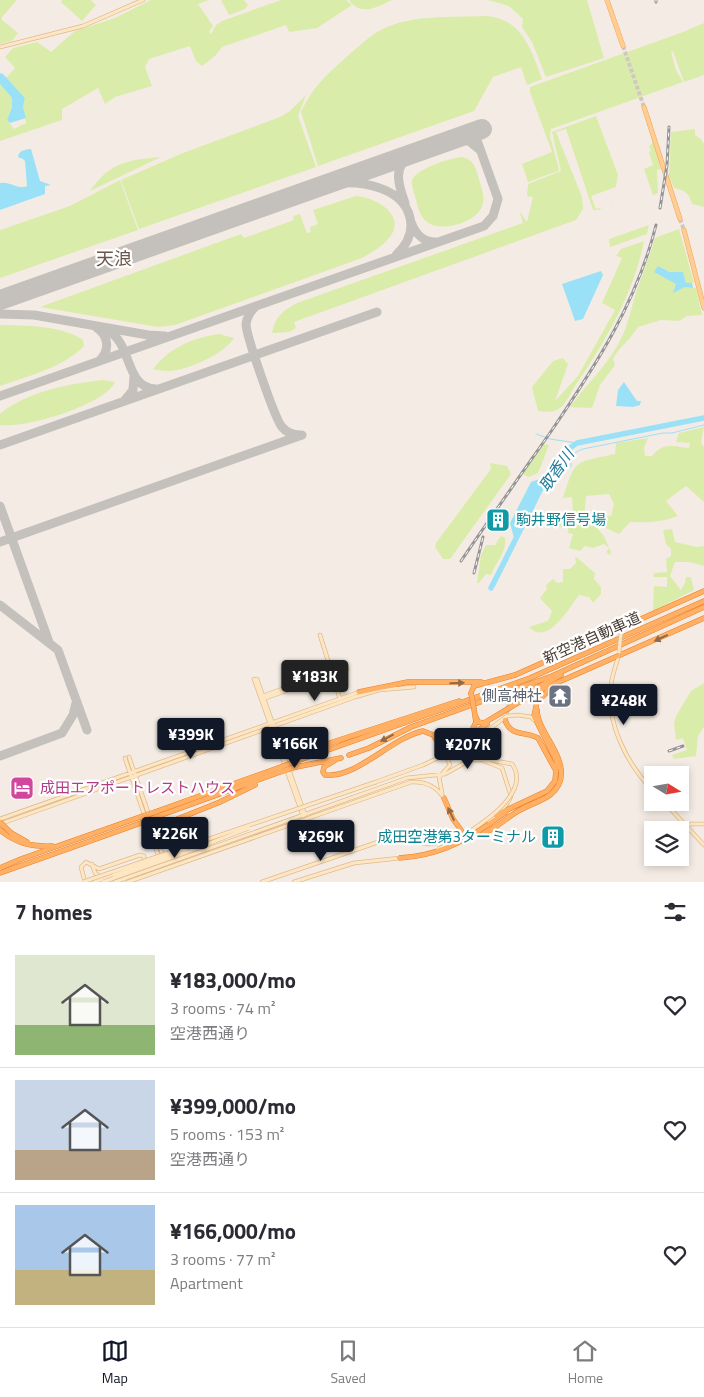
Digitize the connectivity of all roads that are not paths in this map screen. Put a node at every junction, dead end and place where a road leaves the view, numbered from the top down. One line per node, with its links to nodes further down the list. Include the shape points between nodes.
1 (143, 0): 4 (street, via 83,26)
2 (607, 0): 3 (main road)
3 (623, 46)
4 (0, 47)
5 (644, 107): 6 (main road)
6 (680, 219)
7 (684, 230): 8 (main road)
8 (704, 308)
9 (704, 591): 13 (highway)
10 (704, 602): 24 (highway, 新空港自動車道)
11 (704, 607): 15 (highway, 新空港自動車道)
12 (704, 618): 16 (highway, one-way to 16)
13 (621, 631): 16 (street, bridge); 19 (highway)
14 (320, 635): 18 (street)
15 (611, 649): 25 (highway); 36 (highway, one-way to 36, via 532,684 411,727)
16 (619, 655): 21 (highway); 46 (street, via 610,702 627,756)
17 (347, 669): 18 (street)
18 (332, 673): 27 (street); 28 (street)
19 (506, 677): 23 (highway, one-way to 19, via 408,682 468,682); 30 (highway, bridge, via 474,686 471,692)
20 (256, 679): 27 (street)
21 (566, 680): 26 (highway); 29 (highway, via 536,692)
22 (414, 687): 28 (street, via 379,690)
23 (359, 692): 28 (street)
24 (488, 694): 37 (highway); 40 (highway)
25 (523, 694)
26 (540, 697): 32 (highway, via 534,709); 50 (highway, via 537,716 559,757 561,770 553,792)
27 (262, 698): 33 (street)
28 (341, 700): 33 (street); 34 (street)
29 (496, 716): 30 (highway, via 482,724); 35 (highway)
30 (476, 717): 35 (highway, via 472,733)
31 (505, 720): 44 (highway, via 514,732 538,738 554,764)
32 (534, 720): 35 (street, via 518,715 507,716 454,755); 44 (highway, via 557,762)
33 (271, 722): 34 (street); 42 (street)
34 (272, 727): 37 (street); 42 (street); 54 (street)
35 (446, 754): 40 (highway, via 433,735 423,731 398,741 360,766 331,776 325,775 324,767 339,759); 43 (street, via 450,765); 58 (street, bridge)
36 (349, 755)
37 (284, 756): 54 (street)
38 (127, 758): 42 (street)
39 (482, 760): 43 (street, via 465,762); 53 (street, via 502,768 511,792 509,802); 72 (street, bridge, via 512,764 517,774 513,794 472,830 439,848)
40 (295, 764): 41 (highway, bridge)
41 (279, 770): 45 (highway); 52 (highway)
42 (133, 773): 57 (street); 63 (street)
43 (440, 775): 48 (street); 54 (street, via 406,778)
44 (557, 776): 47 (highway)
45 (262, 780): 52 (highway); 63 (highway)
46 (644, 781)
47 (547, 791): 49 (highway); 50 (highway)
48 (444, 798): 54 (street, via 431,785 412,782); 64 (highway, one-way to 48)
49 (519, 803): 53 (highway); 72 (highway, bridge, via 443,851)
50 (530, 804): 67 (highway)
51 (673, 811): 56 (street)
52 (155, 815): 55 (highway, bridge)
53 (496, 815): 82 (street, via 460,838 430,844 387,839)
54 (304, 816): 74 (street)
55 (140, 820): 69 (highway); 76 (highway)
56 (682, 821)
57 (0, 822): 66 (highway, bridge)
58 (263, 822): 65 (street, bridge); 68 (street, bridge)
59 (704, 824): 60 (street)
60 (689, 825)
61 (689, 828): 70 (street)
62 (0, 830): 66 (highway)
63 (152, 830): 74 (street)
64 (461, 830)
65 (224, 833): 71 (street, bridge); 77 (street, bridge)
66 (10, 835): 69 (highway, via 48,846)
67 (478, 835)
68 (225, 838): 71 (street, bridge); 79 (street, bridge)
69 (70, 842): 75 (highway, bridge)
70 (704, 845)
71 (186, 849): 78 (street, bridge)
72 (399, 858): 83 (street, bridge, via 361,861)
73 (92, 864): 73 (street, via 99,869 140,855 145,859 141,864 102,877 95,873); 77 (street, via 86,862 80,867)
74 (164, 866): 80 (street); 81 (street)
75 (0, 868)
76 (0, 873)
77 (84, 882)
78 (94, 882)
79 (103, 882)
80 (115, 882)
81 (128, 882)
82 (262, 882)
83 (294, 882)

